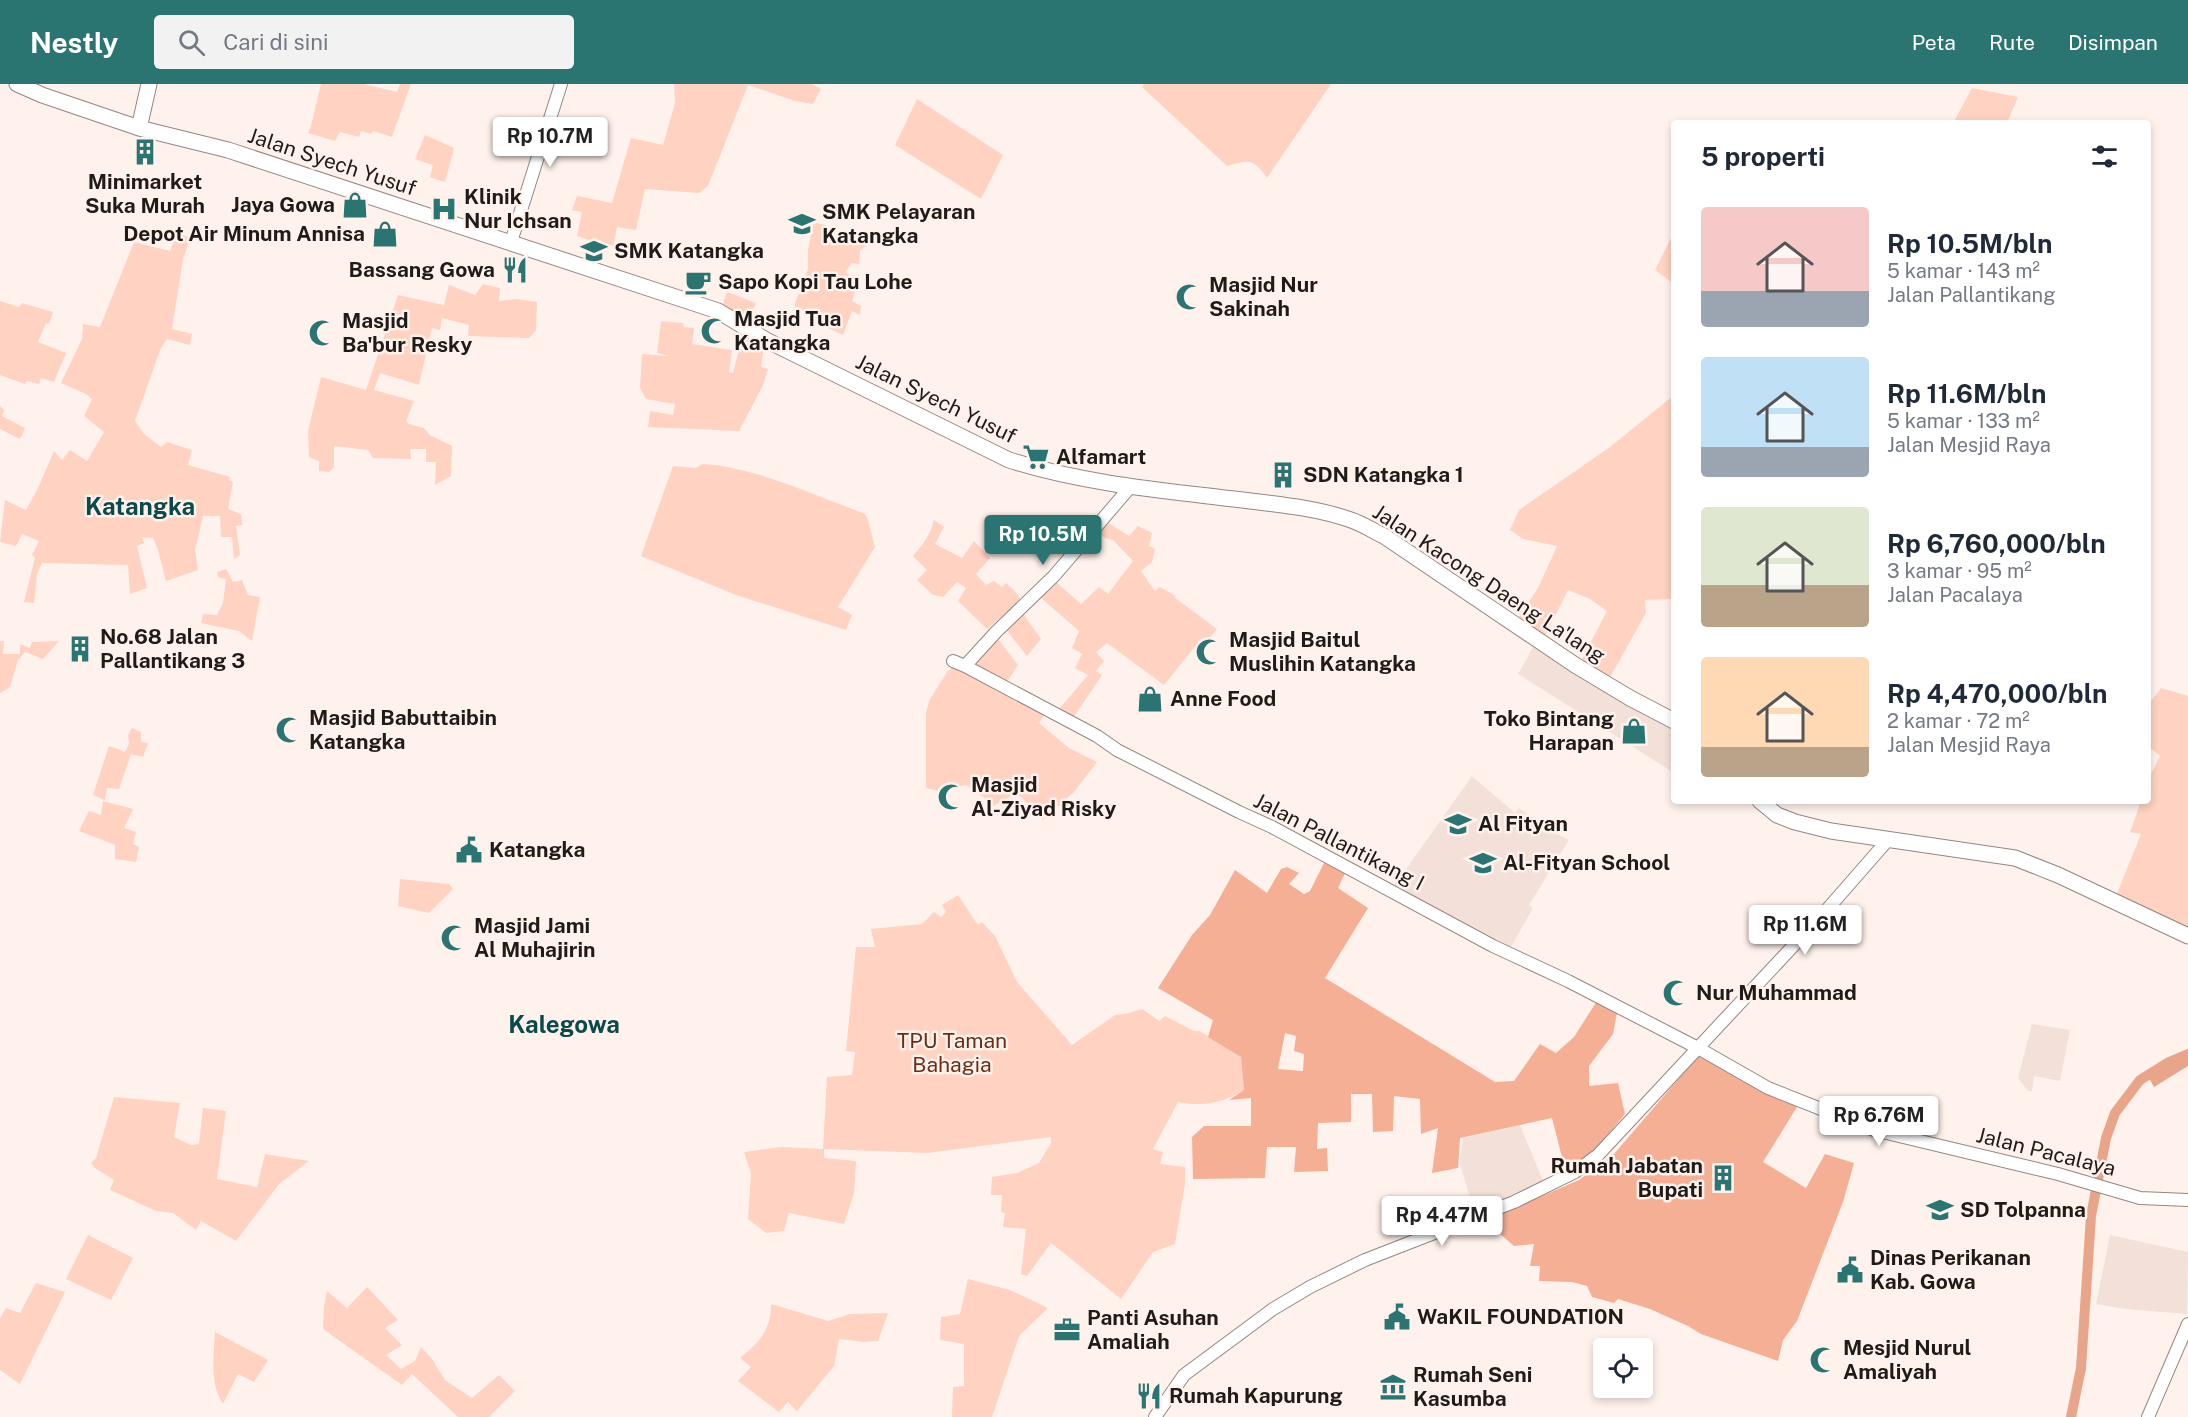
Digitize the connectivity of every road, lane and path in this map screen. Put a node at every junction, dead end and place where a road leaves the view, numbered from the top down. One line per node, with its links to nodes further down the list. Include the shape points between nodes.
1 (17, 84): 4 (main road, Jalan Syech Yusuf)
2 (148, 84): 4 (main road)
3 (561, 84): 5 (street)
4 (139, 128): 5 (main road, Jalan Syech Yusuf, via 228,150)
5 (511, 242): 6 (main road, Jalan Syech Yusuf, via 717,311 766,340 1004,458 1039,469)
6 (1131, 486): 8 (street, via 1054,576); 9 (main road, Jalan Kacong Daeng La'lang, via 1258,502 1353,521 1404,549 1575,665)
7 (953, 661): 8 (street, Jalan Pallantikang I)
8 (965, 666): 13 (street, Jalan Pallantikang I, via 1493,946)
9 (1671, 719)
10 (1764, 804): 11 (main road, via 1795,822)
11 (1887, 841): 12 (main road, via 2015,858); 13 (street)
12 (2188, 936)
13 (1698, 1048): 14 (street, Jalan Pacalaya, via 1768,1088 1874,1130 2140,1198); 16 (street, via 1598,1155 1575,1172 1514,1202 1365,1260 1310,1287 1184,1375)
14 (2188, 1200)
15 (2188, 1324): 17 (street)
16 (1155, 1417)
17 (2148, 1417)

